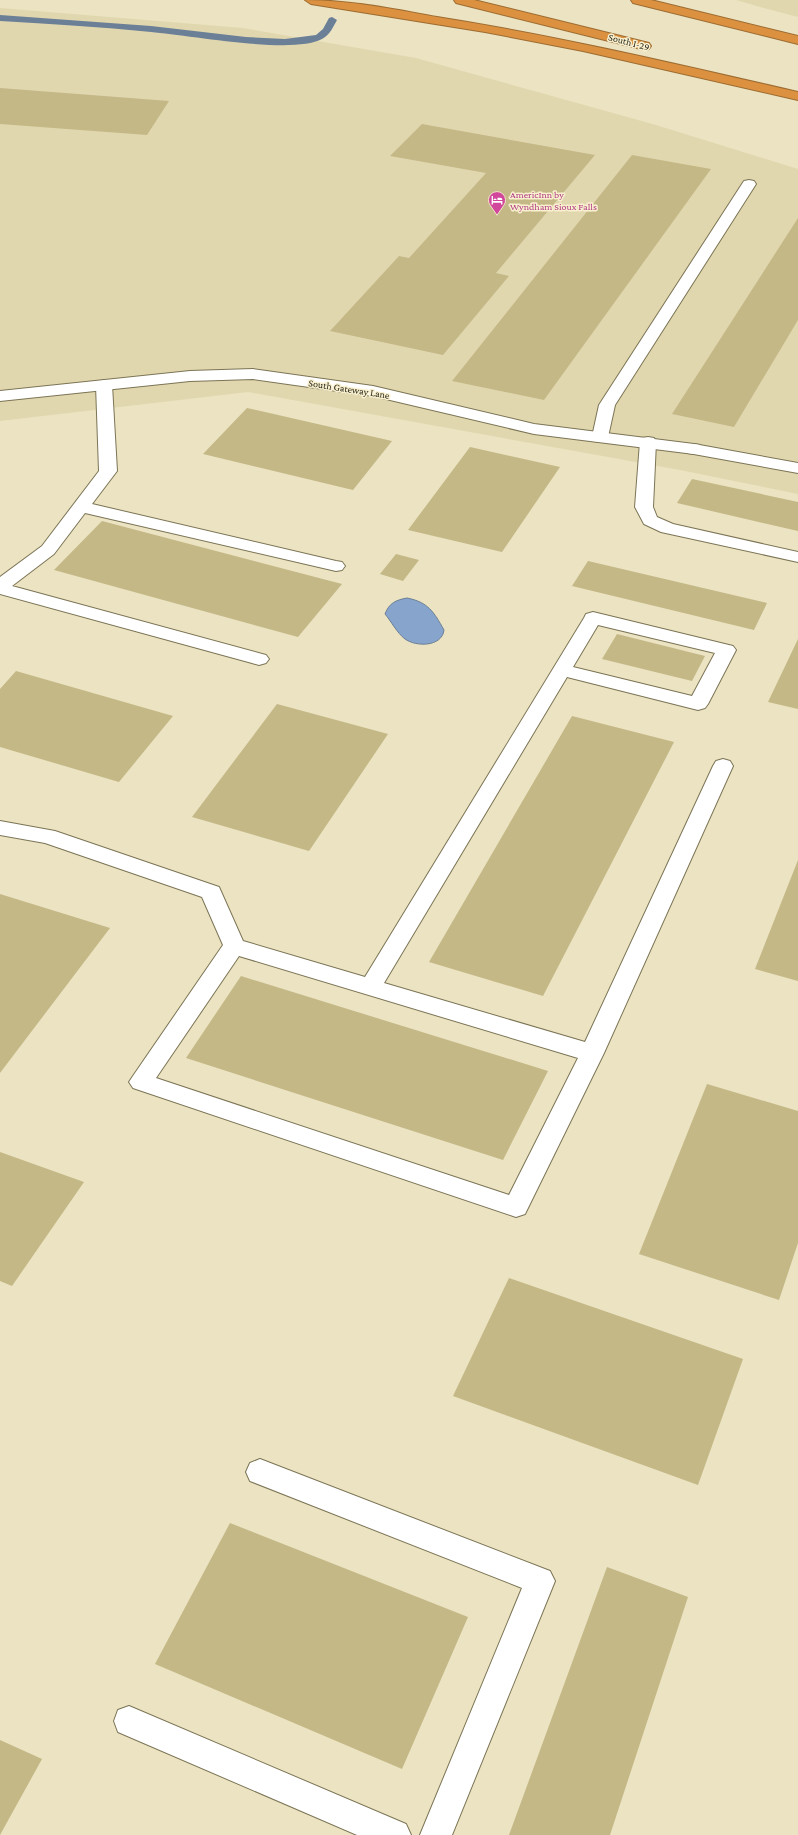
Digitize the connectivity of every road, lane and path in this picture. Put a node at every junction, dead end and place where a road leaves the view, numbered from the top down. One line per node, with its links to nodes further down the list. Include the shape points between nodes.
1 (311, 0): 10 (highway, via 576,46)
2 (460, 0): 7 (highway, South I-29)
3 (637, 0): 6 (highway)
4 (679, 0): 5 (highway)
5 (798, 35)
6 (798, 40)
7 (657, 50)
8 (695, 60): 9 (highway)
9 (798, 89)
10 (798, 96)
11 (749, 184): 14 (street, via 607,405)
12 (104, 385): 13 (street, South Gateway Lane); 14 (street, South Gateway Lane, via 190,376 253,374 373,391 534,429); 17 (street, via 108,471)
13 (0, 396)
14 (600, 436): 15 (street, South Gateway Lane)
15 (648, 442): 16 (street, South Gateway Lane); 18 (street, via 644,507 650,520 667,528)
16 (798, 468)
17 (81, 507): 19 (street); 20 (street, via 48,550)
18 (798, 557)
19 (336, 566)
20 (0, 587): 21 (street)
21 (259, 659)
22 (562, 670): 22 (street, via 698,704 726,650 593,618); 26 (street)
23 (723, 766): 27 (street)
24 (0, 828): 25 (street, via 48,836 211,892)
25 (234, 946): 26 (street); 27 (street, via 141,1082 516,1207)
26 (370, 987): 27 (street)
27 (592, 1053)
28 (260, 1472): 31 (street, via 540,1581)
29 (129, 1721): 30 (street)
30 (395, 1835)
31 (436, 1835)

